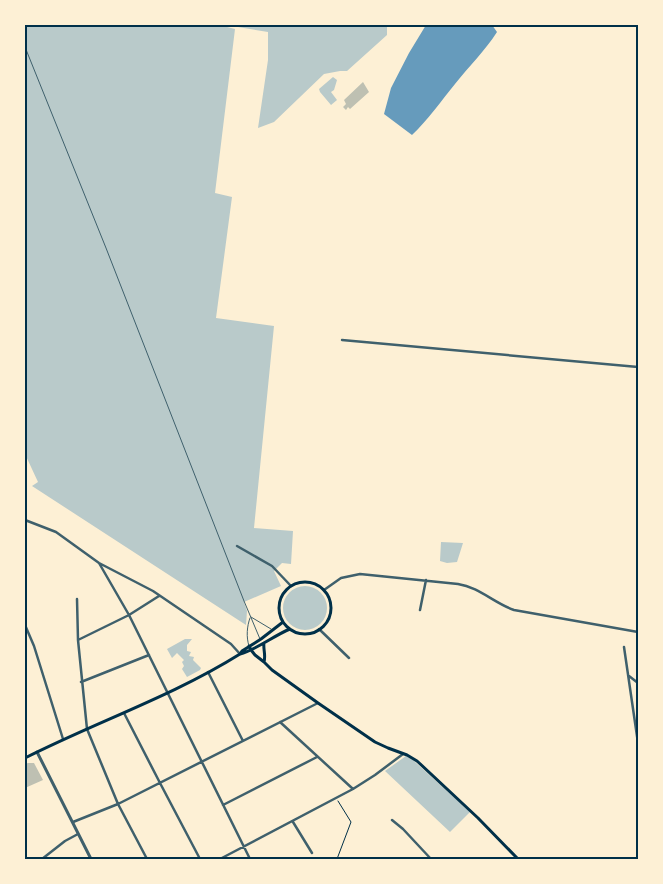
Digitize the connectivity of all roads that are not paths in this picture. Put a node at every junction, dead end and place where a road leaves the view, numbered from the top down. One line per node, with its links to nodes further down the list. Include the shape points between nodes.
1 (25, 47): 14 (lane)
2 (342, 340): 3 (street)
3 (638, 367)
4 (25, 520): 6 (street, via 56,532)
5 (236, 546): 8 (street, via 272,566)
6 (99, 563): 10 (street); 13 (street)
7 (426, 580): 9 (street, via 360,574 341,578); 12 (street); 20 (street, via 472,587 514,610)
8 (291, 586): 9 (main road, via 305,582); 15 (main road, via 280,603)
9 (324, 590): 19 (main road, via 331,608 329,618)
10 (159, 596): 13 (street); 26 (street, via 231,644)
11 (77, 599): 22 (street)
12 (420, 610)
13 (130, 615): 22 (street); 27 (street)
14 (250, 617): 17 (lane); 21 (lane); 25 (lane)
15 (283, 622): 17 (main road); 18 (main road)
16 (25, 625): 39 (street)
17 (273, 630): 21 (main road)
18 (290, 630): 19 (main road, via 305,634); 23 (main road)
19 (319, 630): 28 (street)
20 (638, 632)
21 (261, 639): 25 (main road)
22 (78, 640): 32 (street)
23 (264, 643): 25 (main road); 29 (main road)
24 (624, 647): 31 (street)
25 (250, 648): 26 (main road); 29 (main road)
26 (240, 654): 30 (main road)
27 (149, 655): 32 (street); 34 (street)
28 (349, 658)
29 (264, 662): 35 (main road)
30 (208, 672): 34 (main road); 40 (street)
31 (629, 676): 33 (street); 41 (street)
32 (81, 682): 38 (street)
33 (638, 683)
34 (168, 692): 36 (main road); 46 (street)
35 (318, 703): 37 (street); 43 (main road, via 382,746)
36 (124, 713): 38 (main road); 47 (street)
37 (280, 722): 40 (street); 44 (street)
38 (86, 729): 39 (main road); 49 (street)
39 (63, 739): 42 (main road)
40 (243, 741): 46 (street)
41 (638, 743)
42 (37, 752): 45 (main road); 52 (street)
43 (405, 753): 48 (street); 64 (main road, via 454,794)
44 (316, 757): 48 (street); 50 (street)
45 (25, 758)
46 (202, 762): 47 (street); 50 (street)
47 (160, 783): 49 (street); 60 (street)
48 (354, 789): 53 (street)
49 (118, 804): 52 (street); 59 (street)
50 (223, 805): 55 (street)
51 (392, 820): 63 (street)
52 (72, 822): 54 (street)
53 (293, 822): 55 (street); 56 (street)
54 (78, 834): 57 (street); 58 (street)
55 (244, 847): 61 (street); 62 (street)
56 (312, 853)
57 (42, 859)
58 (91, 859)
59 (147, 859)
60 (200, 859)
61 (220, 859)
62 (250, 859)
63 (431, 859)
64 (518, 859)

